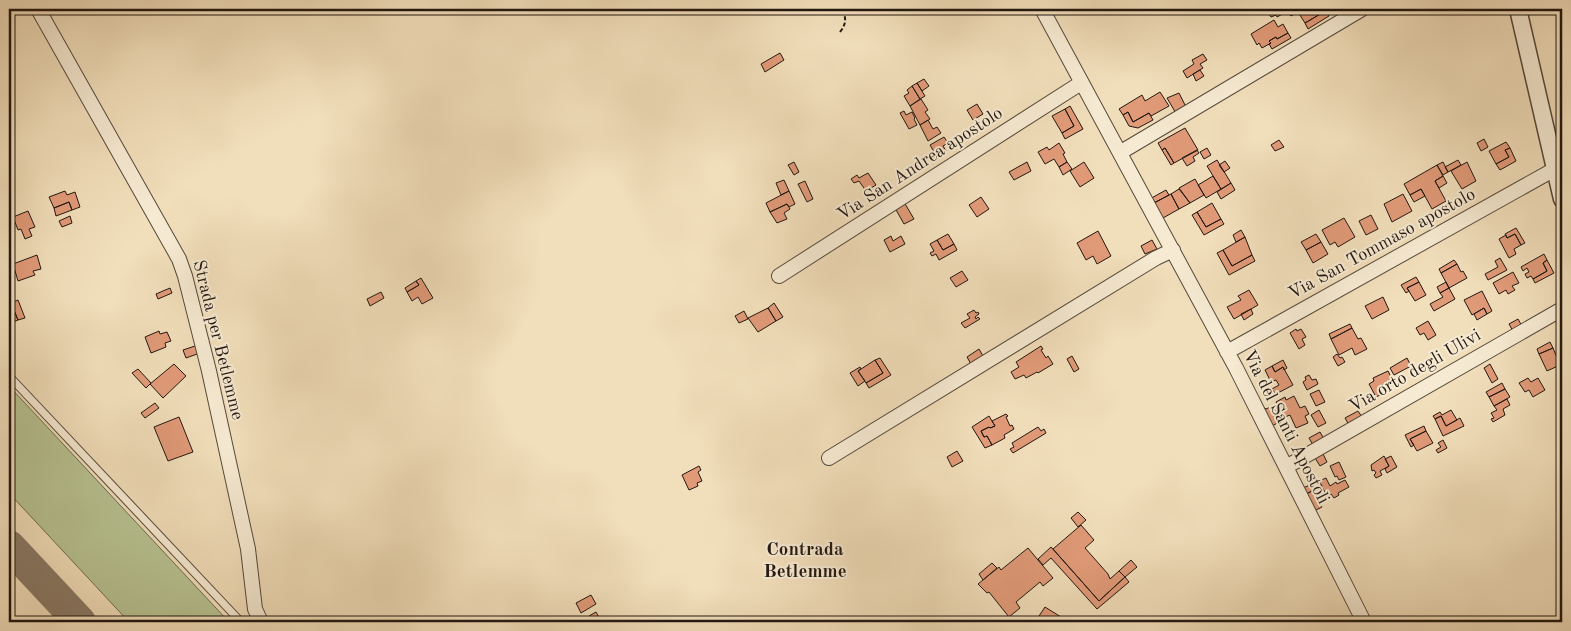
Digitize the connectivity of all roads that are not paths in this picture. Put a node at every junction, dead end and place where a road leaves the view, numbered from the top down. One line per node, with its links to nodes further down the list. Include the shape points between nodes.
1 (38, 9): 17 (street, Strada per Betlemme, via 185,276 248,549 255,609)
2 (1042, 9): 5 (street, Via del Santi Apostoli)
3 (1362, 9): 6 (street)
4 (1518, 9): 7 (street)
5 (1081, 83): 6 (street, Via del Santi Apostoli); 10 (street, Via San Andrea apostolo)
6 (1120, 152): 9 (street, Via del Santi Apostoli)
7 (1555, 169): 8 (street); 12 (street, Via San Tommaso apostolo)
8 (1562, 199)
9 (1173, 250): 12 (street, Via del Santi Apostoli); 14 (street)
10 (779, 276)
11 (1562, 309): 15 (street, Via orto degli Ulivi)
12 (1228, 352): 15 (street, Via del Santi Apostoli)
13 (9, 376): 16 (lane)
14 (829, 458)
15 (1286, 467): 18 (street, Via del Santi Apostoli)
16 (241, 622)
17 (260, 622)
18 (1364, 622)

